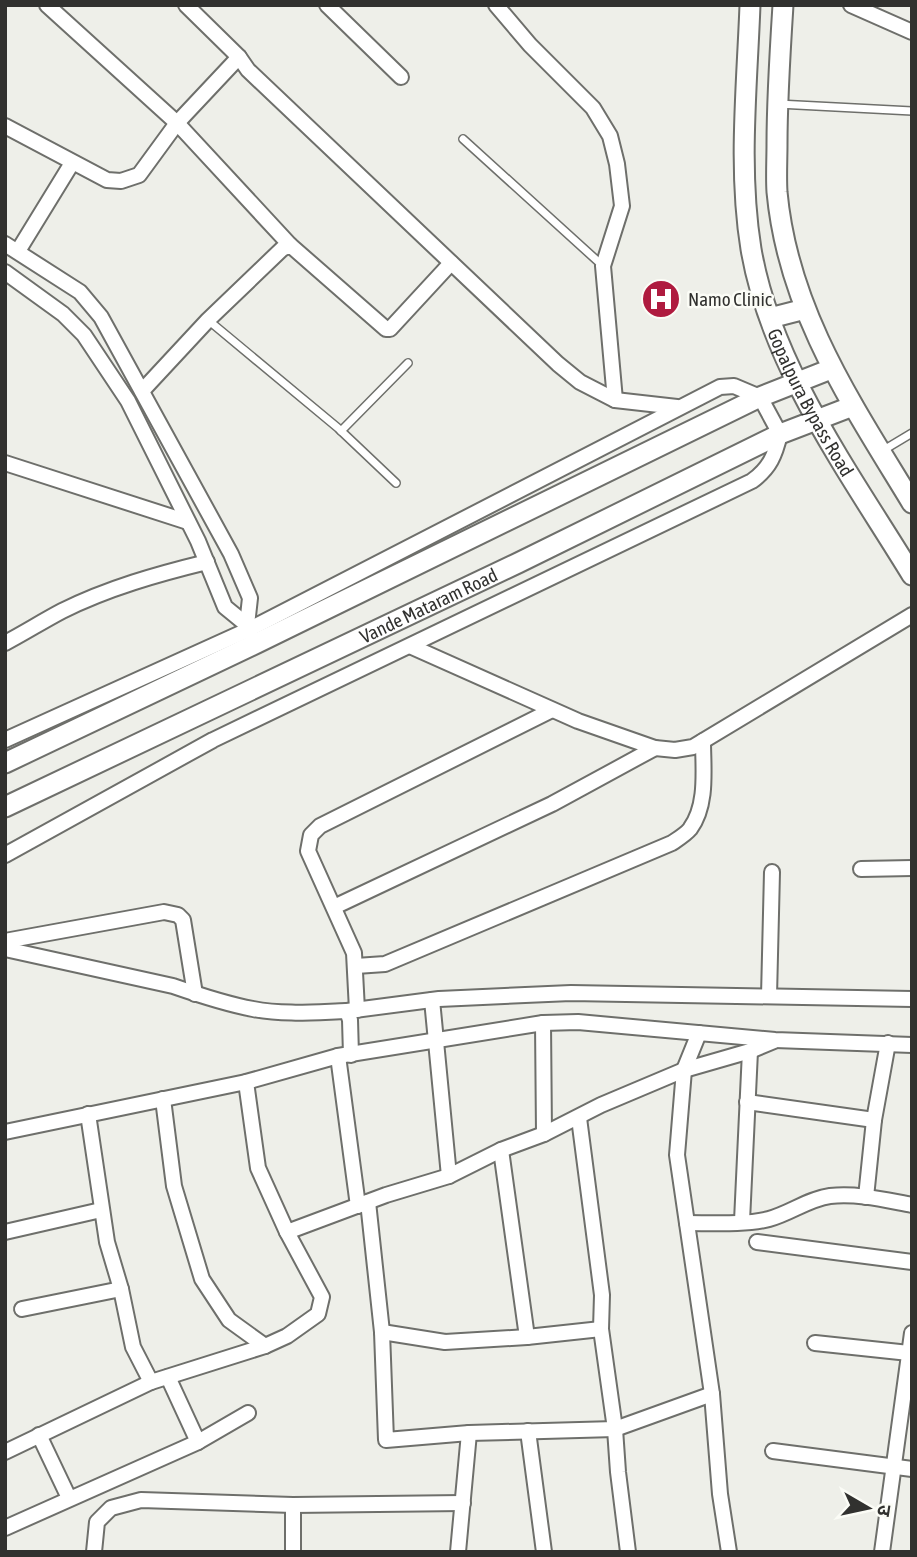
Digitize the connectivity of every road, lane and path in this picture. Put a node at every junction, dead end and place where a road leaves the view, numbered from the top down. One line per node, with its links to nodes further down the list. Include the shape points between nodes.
1 (47, 5): 13 (street)
2 (186, 5): 9 (street)
3 (327, 5): 10 (street)
4 (496, 5): 20 (street, via 593,108 610,136 622,206)
5 (750, 5): 23 (main road, Gopalpura Bypass Road, via 744,186 751,249)
6 (783, 5): 11 (main road, Gopalpura Bypass Road)
7 (851, 5): 8 (street)
8 (912, 32)
9 (239, 57): 13 (street); 19 (street)
10 (401, 77)
11 (777, 104): 12 (lane); 22 (main road, Gopalpura Bypass Road, via 777,191)
12 (912, 111)
13 (177, 123): 16 (street, via 139,175 107,180); 17 (street)
14 (5, 126): 16 (street)
15 (463, 139): 20 (lane)
16 (72, 163): 18 (street)
17 (290, 245): 19 (street, via 386,329); 24 (street)
18 (12, 248): 28 (street, via 80,292 102,317)
19 (452, 263): 30 (street, via 558,364)
20 (603, 266): 30 (street)
21 (6, 274): 41 (street, via 63,314 84,335 128,401)
22 (805, 309): 23 (main road); 26 (main road, Gopalpura Bypass Road)
23 (770, 318): 27 (main road, Gopalpura Bypass Road)
24 (208, 320): 28 (street); 34 (lane)
25 (408, 363): 34 (lane)
26 (831, 369): 27 (main road, Vande Mataram Road); 32 (main road, Gopalpura Bypass Road)
27 (797, 382): 29 (main road, Vande Mataram Road); 33 (main road, Gopalpura Bypass Road)
28 (142, 391): 45 (street, via 231,554 250,598)
29 (760, 397): 31 (street, via 734,386 720,387); 36 (street); 45 (main road, Vande Mataram Road)
30 (615, 400): 31 (street)
31 (678, 407): 45 (street)
32 (853, 407): 33 (main road, Vande Mataram Road); 37 (main road, Gopalpura Bypass Road)
33 (817, 420): 36 (main road, Vande Mataram Road); 43 (main road, Gopalpura Bypass Road)
34 (341, 431): 39 (lane)
35 (912, 433): 37 (lane)
36 (780, 434): 47 (street, via 774,458 752,481); 53 (main road, Vande Mataram Road)
37 (881, 452): 40 (main road, Gopalpura Bypass Road)
38 (5, 463): 41 (street)
39 (396, 483)
40 (912, 503)
41 (188, 522): 42 (street)
42 (207, 562): 45 (street, via 225,607); 46 (street, via 113,590 64,610)
43 (912, 575)
44 (912, 615): 50 (street)
45 (251, 632): 49 (street); 52 (main road, Vande Mataram Road)
46 (5, 643)
47 (410, 646): 48 (street); 54 (street, via 213,740)
48 (552, 710): 51 (street); 58 (street, via 320,826 311,835 308,851)
49 (5, 740)
50 (703, 741): 51 (street, via 675,750); 61 (street, via 698,814 690,829 673,843 385,964)
51 (655, 748): 58 (street, via 552,804)
52 (5, 763)
53 (5, 807)
54 (5, 855)
55 (862, 869): 56 (street)
56 (912, 869)
57 (772, 873): 63 (street)
58 (334, 907): 61 (street)
59 (5, 941): 62 (street, via 163,912 178,915 183,920)
60 (5, 949): 62 (street)
61 (356, 966): 66 (street)
62 (195, 994): 66 (street, via 254,1009)
63 (769, 996): 64 (street); 65 (street, via 571,993)
64 (912, 999)
65 (432, 1000): 66 (street); 70 (street)
66 (352, 1010): 74 (street)
67 (543, 1023): 68 (street); 70 (street); 83 (street)
68 (699, 1033): 69 (street); 75 (street)
69 (775, 1040): 71 (street); 73 (street)
70 (436, 1041): 74 (street); 85 (street)
71 (888, 1043): 72 (street); 81 (street)
72 (912, 1045)
73 (750, 1051): 75 (street); 78 (street)
74 (345, 1056): 76 (street); 87 (street)
75 (684, 1070): 80 (street); 91 (street, via 677,1155)
76 (246, 1082): 77 (street); 93 (street, via 258,1168)
77 (163, 1099): 79 (street); 103 (street, via 174,1186 202,1279 229,1320)
78 (747, 1102): 81 (street); 90 (street)
79 (88, 1114): 82 (street); 89 (street)
80 (579, 1118): 83 (street); 98 (street, via 602,1295)
81 (874, 1119): 86 (street)
82 (5, 1132)
83 (544, 1134): 84 (street)
84 (501, 1150): 85 (street); 101 (street)
85 (449, 1175): 87 (street)
86 (866, 1197): 88 (street); 90 (street, via 829,1196 764,1220)
87 (363, 1204): 93 (street); 99 (street)
88 (912, 1205)
89 (101, 1210): 92 (street); 96 (street)
90 (741, 1221): 91 (street)
91 (687, 1223): 107 (street)
92 (5, 1232)
93 (287, 1232): 103 (street, via 322,1297 318,1314)
94 (757, 1242): 95 (street)
95 (912, 1262)
96 (121, 1289): 97 (street); 106 (street, via 133,1347)
97 (22, 1309)
98 (601, 1329): 101 (street); 109 (street)
99 (382, 1332): 101 (street, via 445,1342); 111 (street, via 386,1440)
100 (912, 1333): 104 (street)
101 (527, 1337)
102 (815, 1343): 104 (street)
103 (265, 1346): 105 (street)
104 (909, 1353): 116 (street)
105 (168, 1377): 106 (street); 113 (street)
106 (151, 1382): 112 (street)
107 (712, 1394): 109 (street); 127 (street)
108 (248, 1413): 113 (street)
109 (615, 1429): 110 (street); 126 (street)
110 (528, 1431): 111 (street); 125 (street)
111 (469, 1433): 119 (street)
112 (39, 1435): 115 (street); 118 (street)
113 (198, 1442): 118 (street)
114 (773, 1451): 116 (street)
115 (5, 1452)
116 (895, 1466): 117 (street); 128 (street)
117 (912, 1469)
118 (69, 1498): 121 (street)
119 (463, 1503): 120 (street); 124 (street)
120 (293, 1505): 122 (street, via 141,1500 111,1508 97,1522); 123 (street)
121 (5, 1528)
122 (94, 1552)
123 (293, 1552)
124 (458, 1552)
125 (544, 1552)
126 (628, 1552)
127 (729, 1552)
128 (882, 1552)

